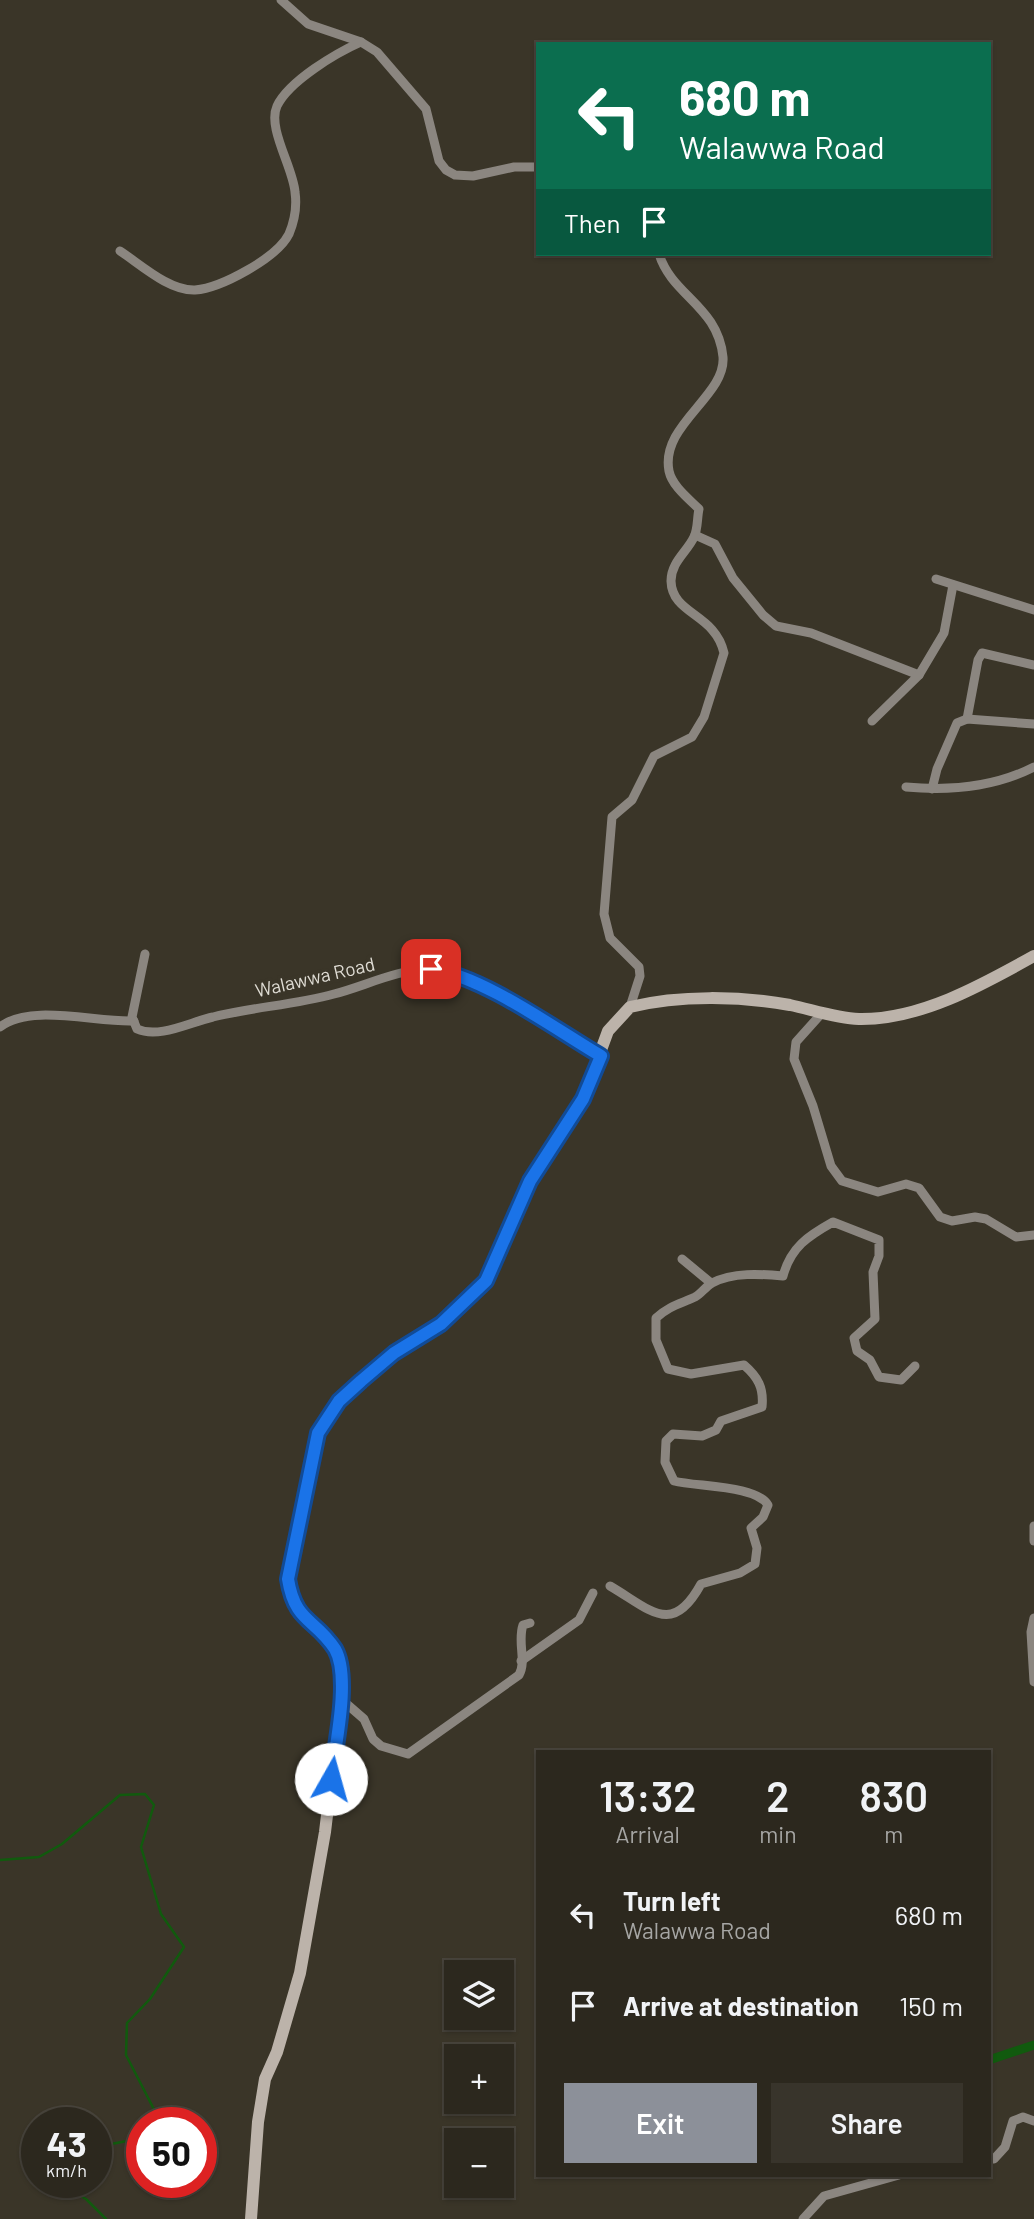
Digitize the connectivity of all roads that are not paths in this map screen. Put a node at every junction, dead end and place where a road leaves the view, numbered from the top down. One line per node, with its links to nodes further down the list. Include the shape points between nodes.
1 (281, 0): 2 (street, via 308,24)
2 (360, 41): 3 (street, via 377,52 426,109 439,161 446,170 473,176); 4 (street, via 315,68 277,105 273,125 289,161 295,214 288,236 262,260 237,278 193,290 164,281)
3 (536, 167)
4 (120, 250)
5 (660, 256): 6 (street, via 671,280 695,300 715,326 723,359 718,380 691,411 670,449 669,472 699,509)
6 (695, 535): 11 (street, via 715,544 733,578 776,626 811,633); 20 (street, via 677,561 671,579 674,594 682,606 713,627 724,653 704,718 692,737 654,756 632,800 611,817 604,914 610,938 639,967)
7 (936, 579): 8 (street)
8 (953, 584): 9 (street); 11 (street, via 944,633)
9 (1034, 610)
10 (1034, 665): 12 (street, via 982,653)
11 (919, 675): 13 (street)
12 (967, 719): 14 (street); 17 (street, via 957,723)
13 (872, 721)
14 (1034, 724)
15 (1034, 767): 17 (street, via 980,785)
16 (906, 787): 17 (street)
17 (932, 789)
18 (145, 954): 22 (street)
19 (1034, 956): 21 (main road, via 915,1011 858,1018)
20 (630, 1007): 21 (main road, via 725,1000 790,1005); 24 (main road, via 608,1031)
21 (822, 1013): 25 (street, via 796,1042 794,1059 831,1166 842,1181 878,1192 906,1184 919,1188 940,1217 986,1219 1016,1237)
22 (134, 1021): 23 (street, via 30,1016); 24 (street, Walawwa Road, via 137,1029 148,1034 431,969 450,972 489,991)
23 (0, 1027)
24 (601, 1056): 37 (main road, via 583,1099 530,1181 486,1281 449,1317 361,1381 339,1401 318,1433 288,1579 291,1600 300,1614 336,1651)
25 (1034, 1235)
26 (682, 1259): 27 (street)
27 (711, 1283): 28 (street, via 758,1274 783,1276 788,1259 804,1238 832,1222 879,1240 873,1272 875,1319 854,1338 858,1351 870,1360 879,1377 901,1380); 31 (street, via 656,1318 660,1354 668,1369 691,1374 744,1365 757,1376 762,1407 721,1421 716,1430 702,1436 673,1434 666,1441 665,1462 674,1481 763,1497 768,1505 751,1528 757,1548 755,1564 701,1584 679,1614 652,1611)
28 (915, 1366)
29 (1034, 1526): 30 (street)
30 (1034, 1541)
31 (610, 1586)
32 (593, 1593): 35 (street, via 579,1620)
33 (1034, 1619): 36 (street)
34 (530, 1623): 35 (street, via 523,1625 520,1633)
35 (521, 1661): 37 (street, via 524,1667 519,1675 408,1754 381,1746 364,1718)
36 (1034, 1682)
37 (341, 1699): 41 (main road, via 325,1832 300,1973 263,2090)
38 (1034, 2121): 39 (street, via 1023,2117 1013,2121 1005,2147)
39 (991, 2158)
40 (892, 2177): 42 (street, via 824,2196)
41 (251, 2219)
42 (803, 2219)

